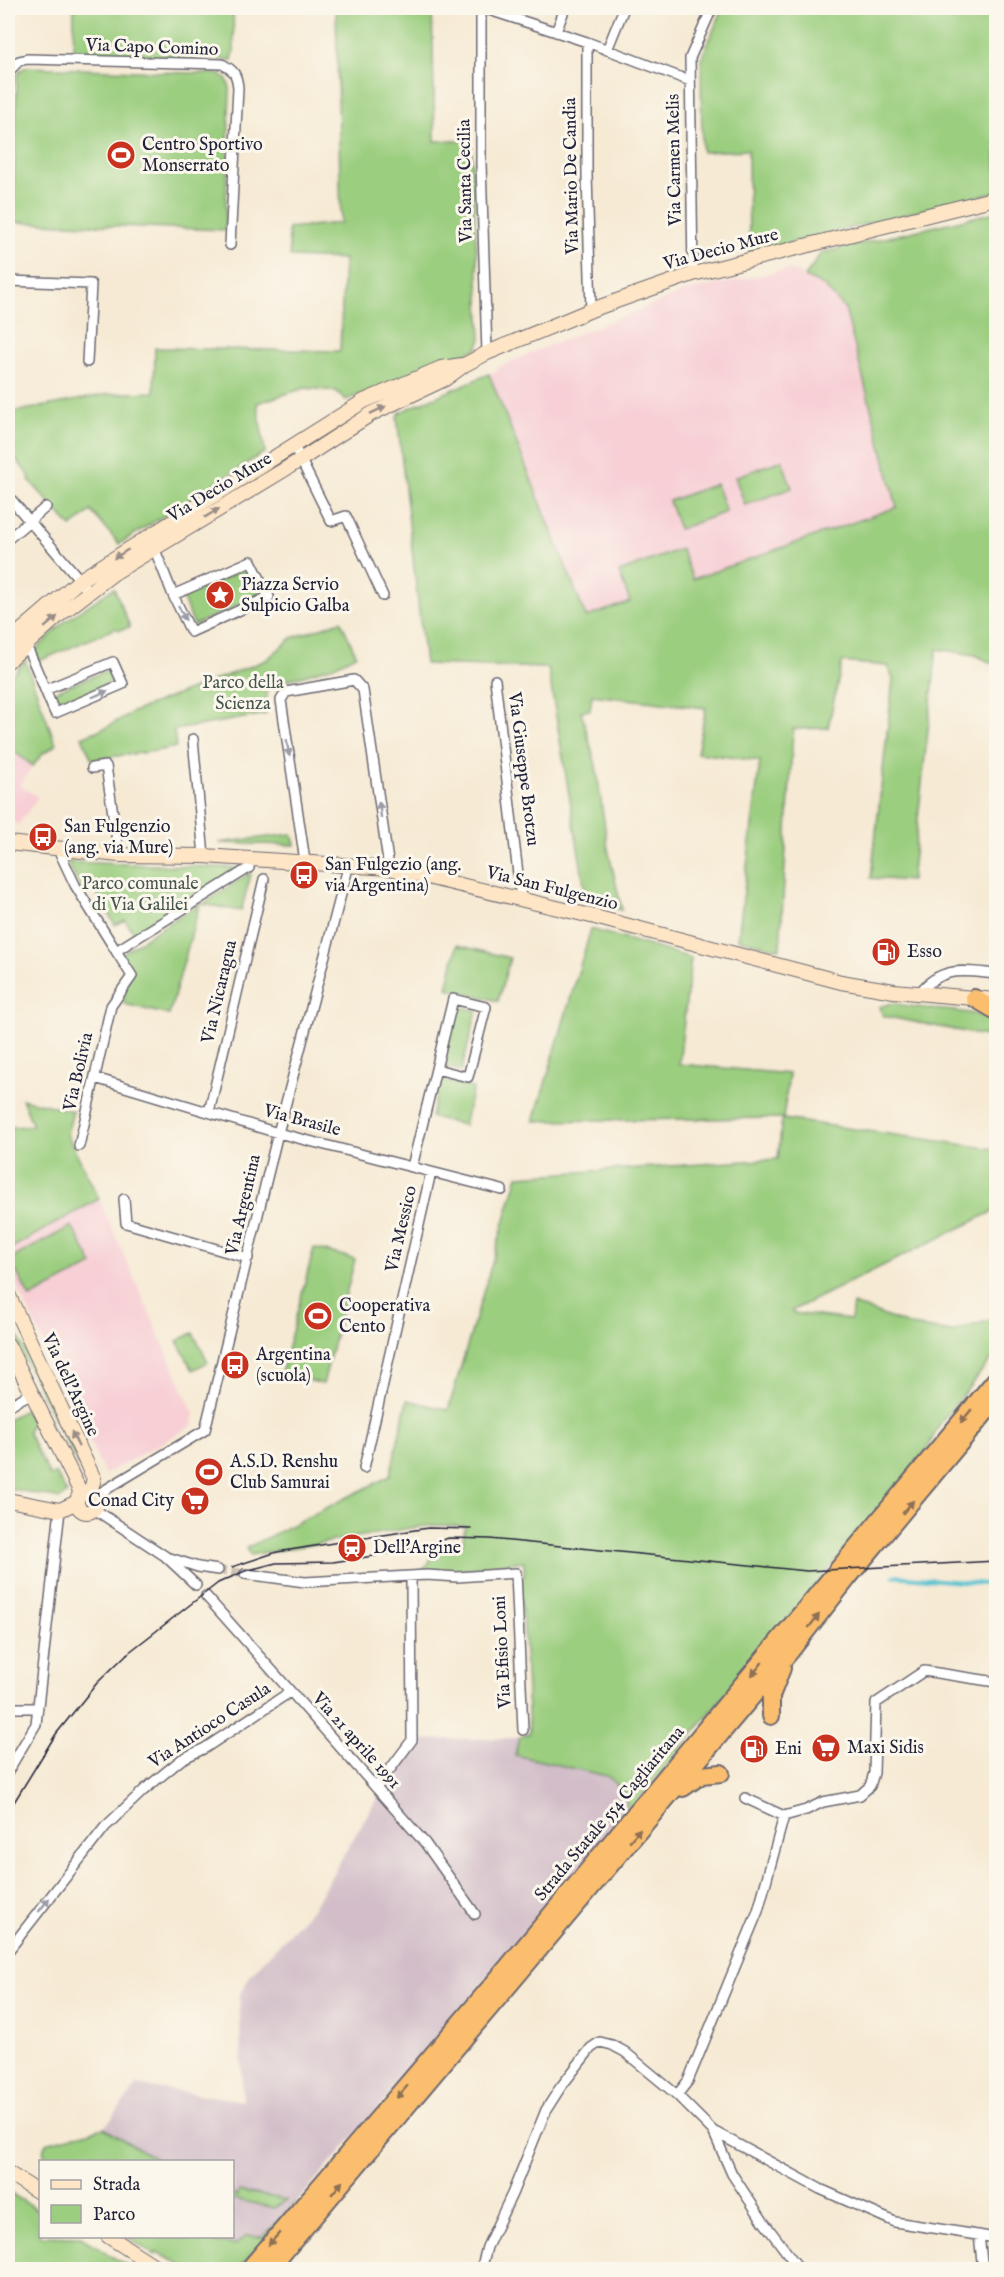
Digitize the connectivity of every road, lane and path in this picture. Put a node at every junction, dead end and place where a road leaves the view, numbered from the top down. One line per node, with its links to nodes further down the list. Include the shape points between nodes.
1 (482, 8): 5 (street); 15 (street, Via Santa Cecilia, via 481,164)
2 (565, 8): 5 (street)
3 (624, 8): 7 (street)
4 (712, 8): 8 (street, Via Carmen Melis, via 690,58)
5 (556, 32): 6 (street)
6 (587, 42): 7 (street); 14 (street, Via Mario De Candia)
7 (607, 50): 8 (street)
8 (690, 81): 12 (street, Via Carmen Melis)
9 (8, 110): 11 (street, Via Capo Comino, via 9,71 27,59 222,64 229,68 235,73 238,88)
10 (996, 198): 12 (street, Via Decio Mure)
11 (230, 245)
12 (693, 274): 14 (street, Via Decio Mure)
13 (8, 281): 16 (street, via 91,284)
14 (591, 309): 15 (street, Via Decio Mure)
15 (488, 353): 17 (street, Via Decio Mure)
16 (87, 362)
17 (464, 365): 18 (street, Via Decio Mure, via 441,368 364,401); 19 (street, Via Decio Mure, one-way to 17, via 371,414)
18 (294, 446): 19 (street); 24 (street, Via Decio Mure)
19 (300, 460): 24 (street, Via Decio Mure, one-way to 19); 27 (street, via 331,521 346,516)
20 (8, 496): 22 (street)
21 (46, 507): 22 (street)
22 (30, 521): 23 (street); 25 (street)
23 (8, 539)
24 (152, 542): 25 (street, Via Decio Mure); 26 (street)
25 (84, 586): 28 (street, Via Decio Mure)
26 (173, 595): 26 (street, one-way to 26, via 191,632 269,597 251,561)
27 (383, 596)
28 (22, 638): 29 (street, Via Decio Mure); 30 (street, Via Decio Mure); 32 (street)
29 (8, 642)
30 (9, 656)
31 (495, 680): 44 (street, Via Giuseppe Brotzu)
32 (45, 690): 32 (street, one-way to 32, via 55,713 123,684 113,662)
33 (193, 740): 38 (street)
34 (92, 768): 37 (street, via 106,766)
35 (8, 843): 36 (street, Via San Fulgenzio)
36 (58, 849): 37 (street, Via San Fulgenzio); 45 (street, via 81,896)
37 (119, 855): 38 (street, Via San Fulgenzio)
38 (204, 856): 39 (street, Via San Fulgenzio)
39 (250, 859): 40 (street, Via San Fulgenzio); 45 (street, via 249,868)
40 (305, 861): 41 (street, Via San Fulgenzio); 42 (street, one-way to 40, via 363,690 354,680 286,692 281,700)
41 (349, 864): 42 (street, Via San Fulgenzio); 54 (street, Via Argentina)
42 (389, 868): 44 (street, Via San Fulgenzio)
43 (264, 879): 53 (street, Via Nicaragua)
44 (521, 899): 47 (street, Via San Fulgenzio, via 841,982)
45 (116, 951): 52 (street, Via Bolivia, via 132,976 111,1006)
46 (996, 974): 47 (street, via 939,974 927,982)
47 (923, 993): 48 (street, Via San Fulgenzio)
48 (974, 998): 49 (street, Via San Fulgenzio); 50 (highway)
49 (996, 1000)
50 (996, 1011)
51 (436, 1069): 51 (street, via 468,1077 486,1006 453,999); 56 (street)
52 (95, 1078): 53 (street, Via Brasile); 55 (street, Via Bolivia)
53 (209, 1112): 54 (street, Via Brasile)
54 (278, 1133): 56 (street, Via Brasile); 60 (street, Via Argentina)
55 (79, 1146)
56 (412, 1167): 57 (street, Via Brasile)
57 (431, 1172): 58 (street, Via Brasile); 67 (street, Via Messico)
58 (502, 1190)
59 (124, 1199): 60 (street, via 126,1223)
60 (248, 1258): 68 (street, Via Argentina, via 205,1430)
61 (8, 1294): 68 (street, Via dell'Argine, one-way to 61, via 94,1479)
62 (8, 1345): 64 (street, Via dell'Argine)
63 (996, 1379): 71 (highway, Strada Statale 554 Cagliaritana, one-way to 71)
64 (32, 1393): 66 (street); 68 (street, Via dell'Argine)
65 (996, 1400): 71 (highway, Strada Statale 554 Cagliaritana, one-way to 65)
66 (8, 1406)
67 (363, 1468)
68 (87, 1498): 70 (street); 72 (street)
69 (8, 1500): 70 (street)
70 (60, 1510): 83 (street)
71 (863, 1550): 76 (highway, Strada Statale 554 Cagliaritana)
72 (165, 1556): 73 (street); 77 (street)
73 (218, 1570)
74 (245, 1574): 75 (street, via 305,1581)
75 (411, 1576): 85 (street, Via Efisio Loni, via 516,1573); 88 (street, via 412,1740)
76 (841, 1577): 79 (highway, Strada Statale 554 Cagliaritana, one-way to 76); 101 (highway, Strada Statale 554 Cagliaritana, one-way to 101, via 504,1971)
77 (196, 1585)
78 (206, 1596): 81 (street, Via 21 aprile 1991)
79 (789, 1653): 84 (highway, via 771,1696); 90 (highway, Strada Statale 554 Cagliaritana)
80 (996, 1682): 91 (street, via 924,1671 876,1703 874,1773 870,1786 860,1795 823,1802)
81 (290, 1692): 88 (street, Via 21 aprile 1991); 93 (street, Via Antioco Casula, one-way to 81, via 105,1827 144,1790 182,1759 206,1748)
82 (8, 1708): 83 (street)
83 (37, 1708): 86 (street, via 36,1724)
84 (771, 1716)
85 (523, 1730)
86 (8, 1771)
87 (721, 1773): 90 (highway, via 702,1775)
88 (376, 1788): 92 (street, Via 21 aprile 1991, via 425,1843)
89 (745, 1798): 91 (street)
90 (663, 1802): 101 (highway, Strada Statale 554 Cagliaritana, one-way to 90)
91 (784, 1816): 94 (street, via 758,1911 688,2081)
92 (475, 1914)
93 (8, 1951)
94 (677, 2095): 95 (street); 103 (street, via 625,2052 600,2042 591,2048 546,2110 487,2247)
95 (713, 2131): 98 (street, via 820,2189 895,2222); 104 (street, via 732,2174)
96 (8, 2172): 97 (street)
97 (39, 2192)
98 (980, 2235): 100 (street); 105 (street)
99 (111, 2238): 102 (street)
100 (996, 2238)
101 (260, 2268)
102 (160, 2270)
103 (481, 2270)
104 (800, 2270)
105 (983, 2270)

